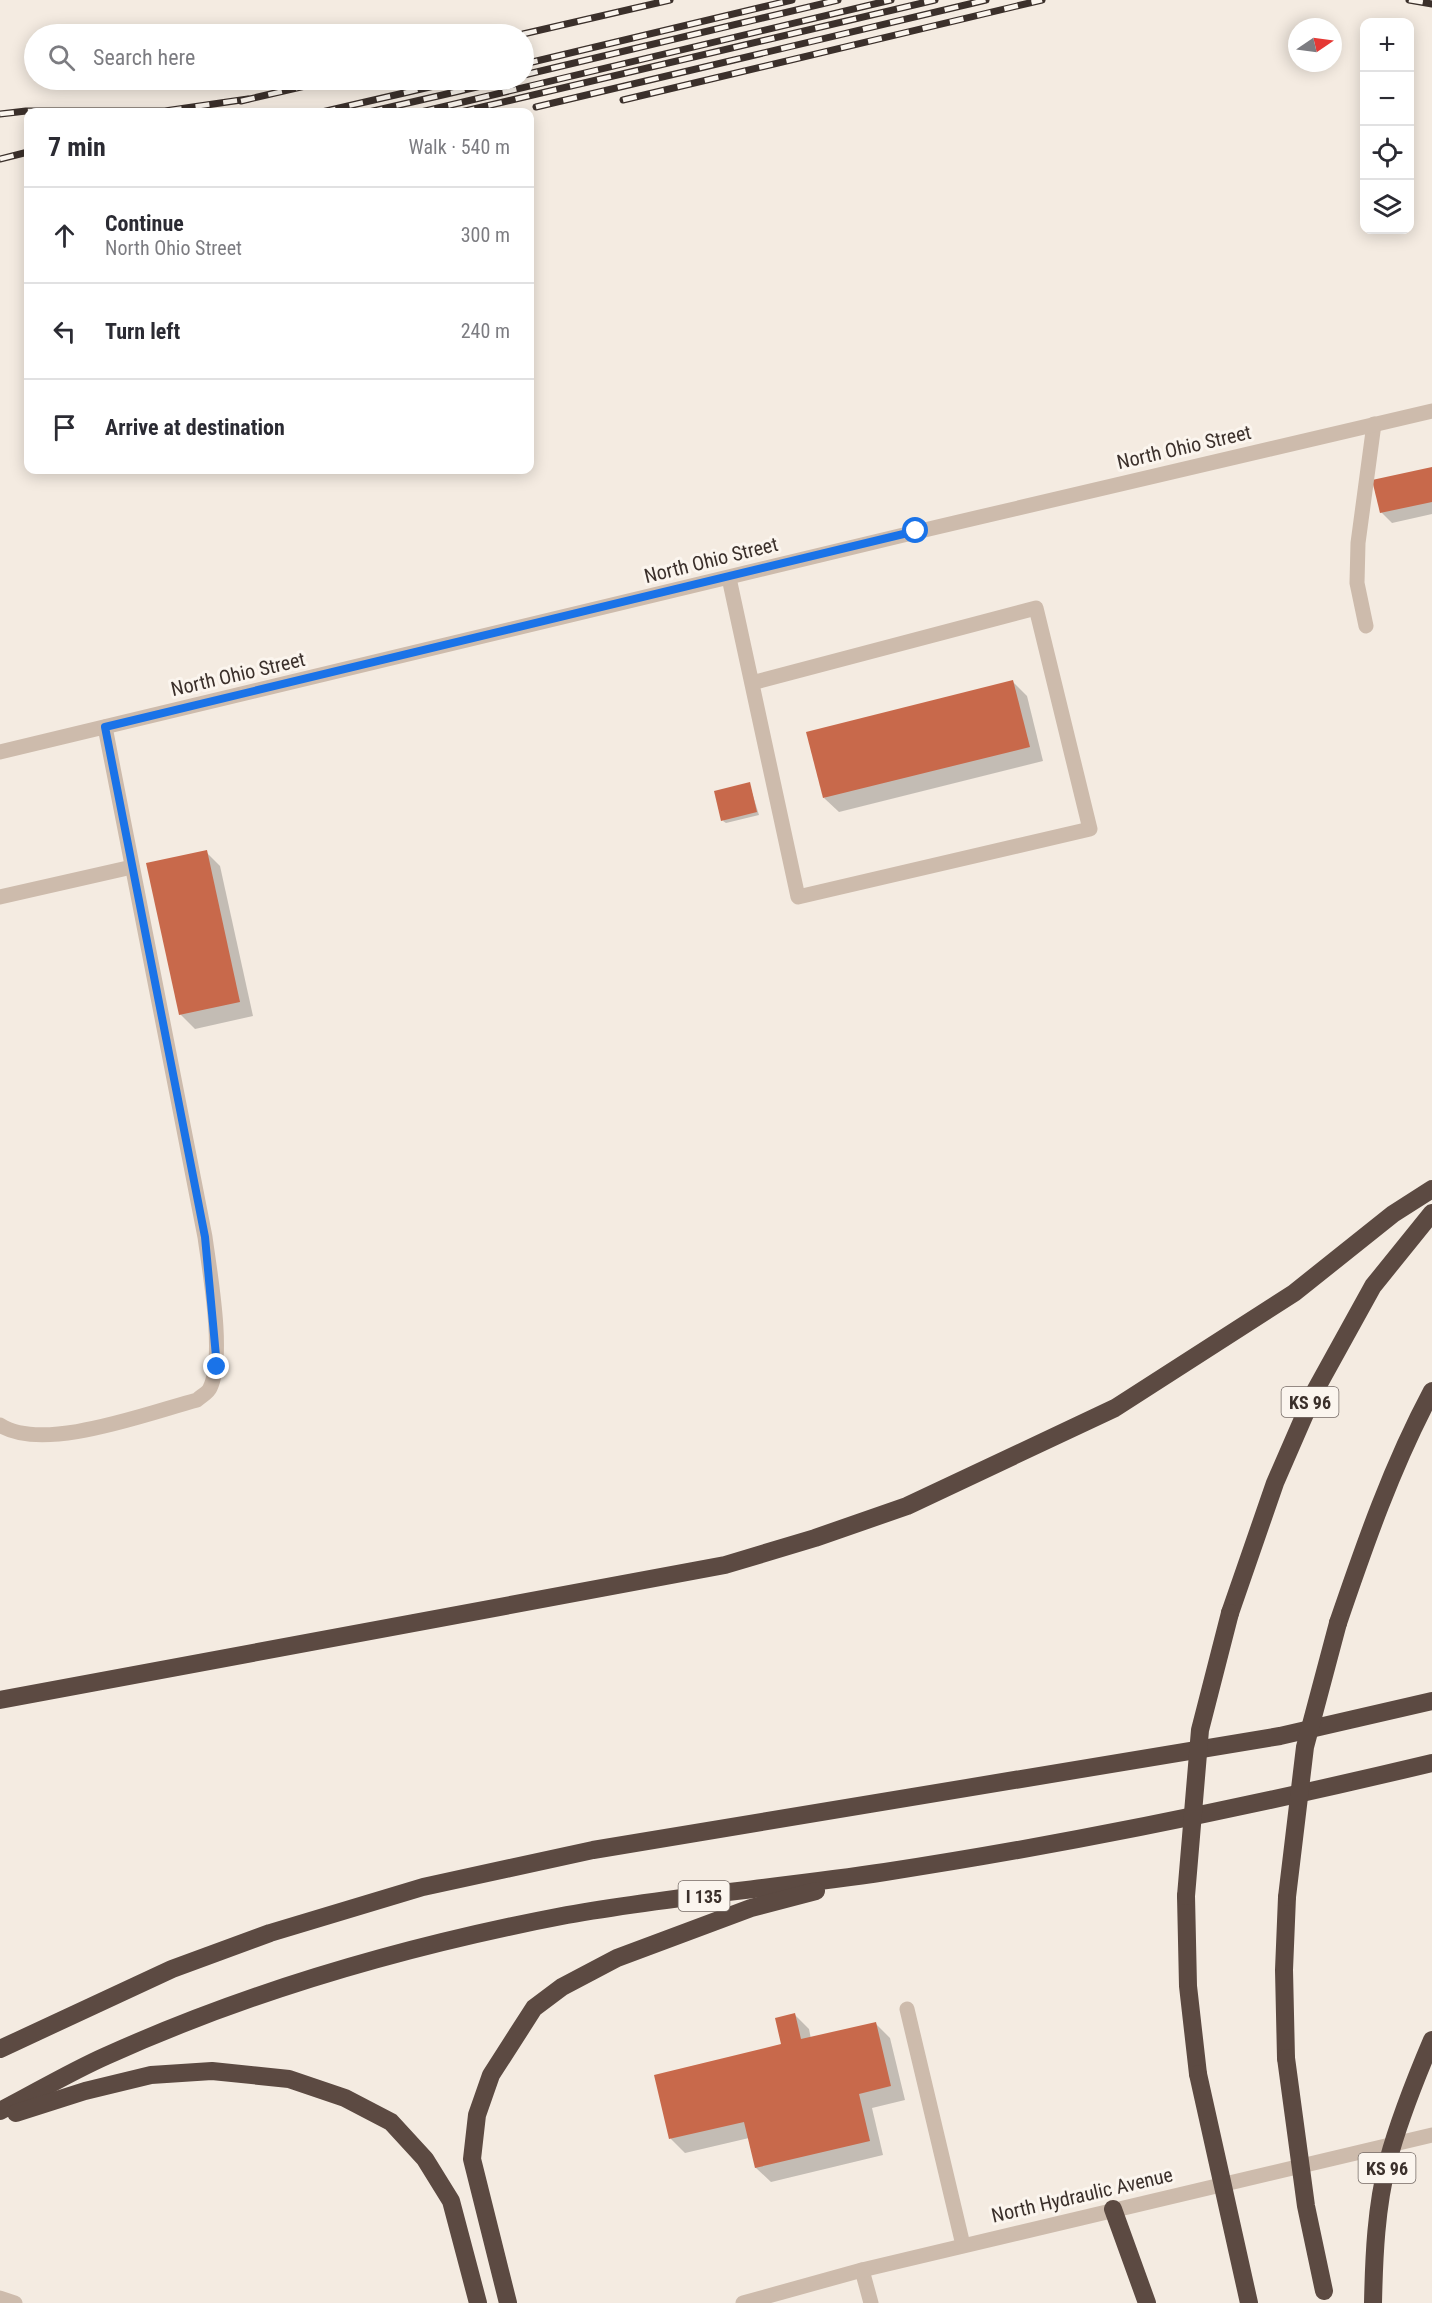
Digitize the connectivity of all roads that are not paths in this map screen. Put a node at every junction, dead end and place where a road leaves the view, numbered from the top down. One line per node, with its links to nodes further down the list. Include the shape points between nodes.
1 (1432, 411): 2 (street, North Ohio Street)
2 (1374, 424): 3 (street, North Ohio Street); 4 (street, via 1358,543 1357,582)
3 (729, 578): 5 (street); 6 (street, North Ohio Street)
4 (1366, 626)
5 (752, 683): 5 (street, via 798,897 1090,829 1036,608)
6 (105, 727): 7 (street, North Ohio Street); 8 (street)
7 (0, 752)
8 (132, 867): 9 (street); 13 (street, via 205,1237 217,1367 209,1390 196,1400 68,1434 26,1435)
9 (0, 897)
10 (1432, 1189): 14 (highway, via 1294,1293 1115,1408 907,1506 725,1565)
11 (1432, 1213): 35 (highway, KS 96, bridge, via 1373,1286 1315,1391 1275,1483 1230,1613 1200,1730 1186,1896 1188,1986 1198,2074)
12 (1432, 1391): 27 (highway, bridge, via 1407,1438 1376,1513 1338,1623 1305,1747 1287,1897 1286,2058 1306,2206)
13 (0, 1425)
14 (0, 1700)
15 (1432, 1700): 20 (highway, via 1280,1736 593,1850 423,1887 270,1933 172,1970)
16 (1432, 1762): 17 (highway, I 135, via 1091,1836)
17 (886, 1872): 21 (highway, I 135, via 570,1915 454,1939 209,2013 104,2057); 31 (highway, via 751,1908 617,1958 562,1987 534,2008 491,2075 477,2115 472,2159)
18 (907, 2009): 25 (street)
19 (1432, 2040): 36 (highway, KS 96, bridge, via 1408,2098 1388,2163 1375,2243)
20 (0, 2049)
21 (0, 2111)
22 (0, 2118): 30 (highway, via 86,2091 161,2074 212,2071 289,2079 345,2098 391,2122 425,2158 452,2201)
23 (1432, 2135): 24 (street, North Hydraulic Avenue)
24 (1113, 2209): 25 (street, North Hydraulic Avenue); 34 (highway)
25 (963, 2245): 26 (street, North Hydraulic Avenue)
26 (862, 2270): 32 (street, North Hydraulic Avenue); 33 (street)
27 (1325, 2297)
28 (0, 2298): 29 (street)
29 (15, 2303)
30 (478, 2303)
31 (508, 2303)
32 (743, 2303)
33 (872, 2303)
34 (1147, 2303)
35 (1249, 2303)
36 (1373, 2303)

